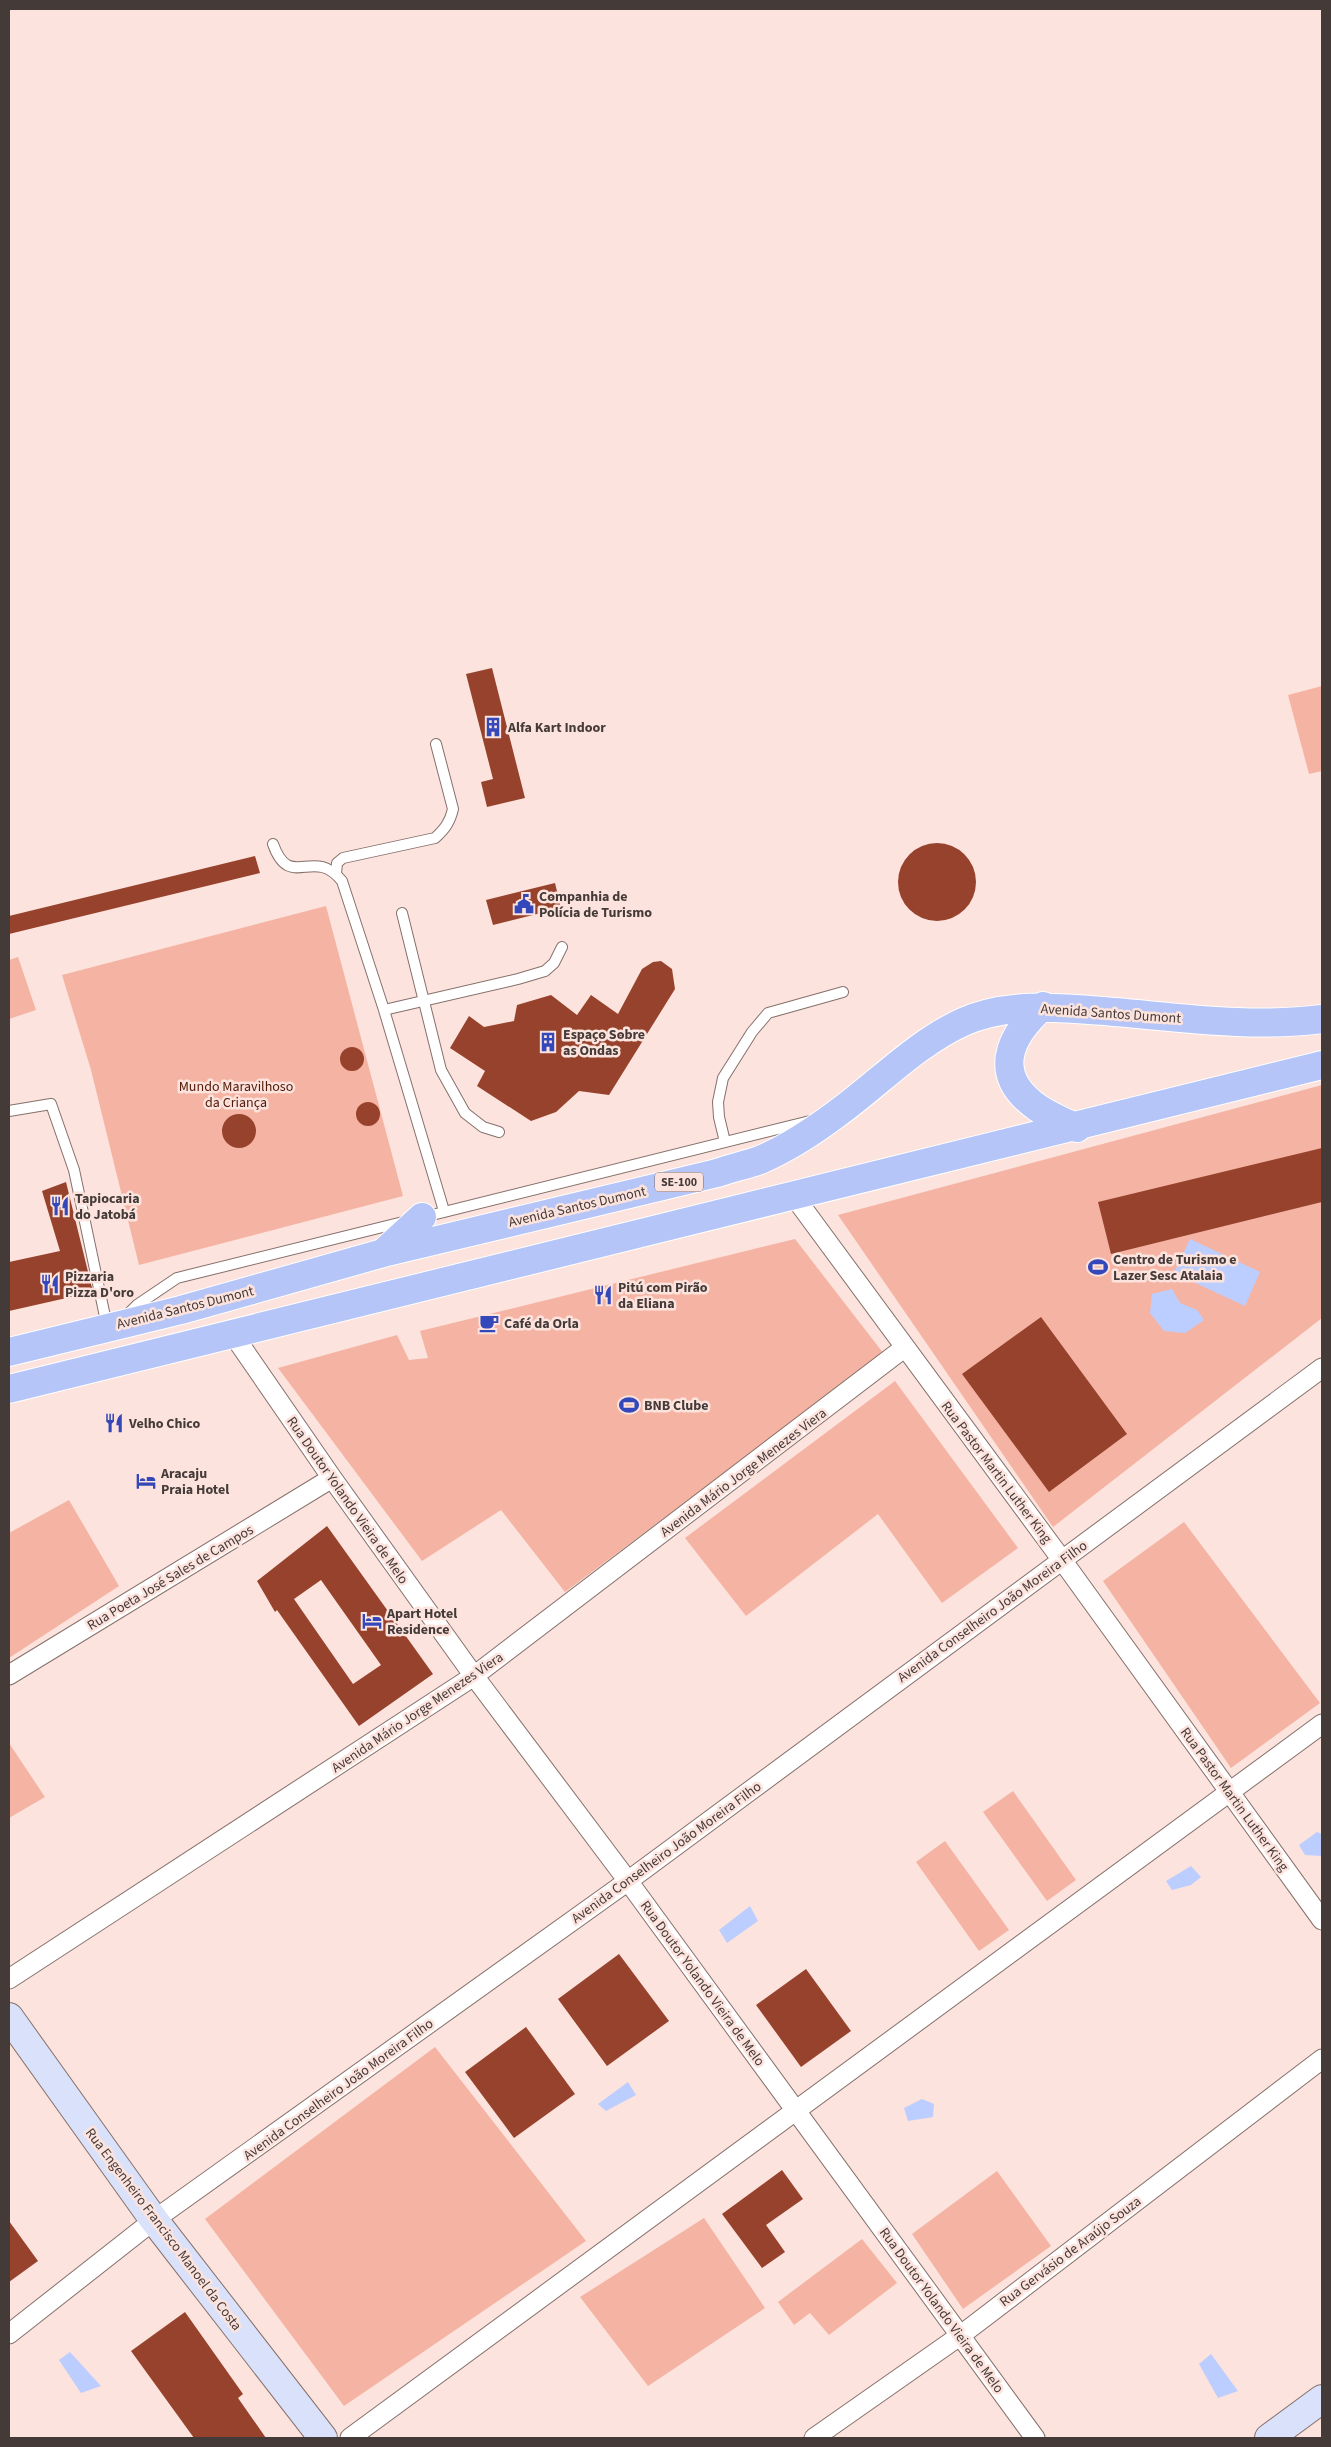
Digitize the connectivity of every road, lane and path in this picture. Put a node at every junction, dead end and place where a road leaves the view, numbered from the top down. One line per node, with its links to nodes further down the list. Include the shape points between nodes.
1 (436, 744): 3 (lane, via 454,809 445,828 435,838 343,858 337,863)
2 (273, 844): 3 (lane, via 278,858 287,866 321,865)
3 (336, 874): 9 (lane, via 342,882)
4 (402, 913): 7 (lane)
5 (562, 947): 7 (lane, via 554,964 545,971)
6 (843, 992): 16 (lane, via 768,1013 752,1032 723,1078 718,1109)
7 (422, 1001): 9 (lane); 15 (lane, via 441,1070 465,1113 483,1127)
8 (1043, 1006): 10 (main road, Avenida Santos Dumont / SE-100, via 1226,1022 1294,1023); 13 (main road, Avenida Santos Dumont / SE-100, via 994,1013 963,1022 919,1050); 14 (main road, via 1026,1021 1016,1036 1009,1054 1008,1070 1014,1084 1039,1109)
9 (384, 1010): 18 (lane)
10 (1322, 1019)
11 (1322, 1065): 14 (main road)
12 (9, 1111): 20 (lane, via 51,1104 74,1170)
13 (835, 1115): 16 (lane); 19 (main road, Avenida Santos Dumont / SE-100, via 801,1138 760,1159 717,1173)
14 (1076, 1128): 17 (main road)
15 (499, 1132)
16 (725, 1142): 18 (lane)
17 (793, 1195): 21 (main road); 22 (street, Rua Pastor Martin Luther King)
18 (433, 1214): 19 (main road); 20 (lane, via 177,1278)
19 (383, 1253): 20 (main road, Avenida Santos Dumont / SE-100, via 181,1310)
20 (113, 1325): 23 (main road, Avenida Santos Dumont / SE-100)
21 (232, 1333): 25 (main road); 26 (street, Rua Doutor Yolando Vieira de Melo)
22 (904, 1348): 27 (street, Rua Pastor Martin Luther King); 29 (street, Avenida Mário Jorge Menezes Viera)
23 (9, 1352)
24 (1322, 1368): 27 (street, Avenida Conselheiro João Moreira Filho)
25 (9, 1389)
26 (332, 1478): 28 (street, Rua Poeta José Sales de Campos); 29 (street, Rua Doutor Yolando Vieira de Melo)
27 (1062, 1560): 31 (street, Rua Pastor Martin Luther King); 32 (street, Avenida Conselheiro João Moreira Filho)
28 (9, 1675)
29 (474, 1676): 32 (street, Rua Doutor Yolando Vieira de Melo); 34 (street, Avenida Mário Jorge Menezes Viera)
30 (1322, 1724): 31 (street)
31 (1230, 1792): 33 (street, Rua Pastor Martin Luther King); 37 (street)
32 (628, 1881): 37 (street, Rua Doutor Yolando Vieira de Melo); 38 (street, Avenida Conselheiro João Moreira Filho)
33 (1322, 1920)
34 (9, 1979)
35 (9, 2017): 38 (street, Rua Engenheiro Francisco Manoel da Costa)
36 (1322, 2059): 40 (street, Rua Gervásio de Araújo Souza)
37 (796, 2109): 40 (street, Rua Doutor Yolando Vieira de Melo); 43 (street)
38 (154, 2220): 39 (street, Avenida Conselheiro João Moreira Filho); 42 (street, Rua Engenheiro Francisco Manoel da Costa)
39 (9, 2334)
40 (961, 2335): 44 (street, Rua Gervásio de Araújo Souza); 45 (street, Rua Doutor Yolando Vieira de Melo)
41 (1322, 2399): 46 (street)
42 (323, 2438)
43 (350, 2438)
44 (814, 2438)
45 (1035, 2438)
46 (1269, 2438)

